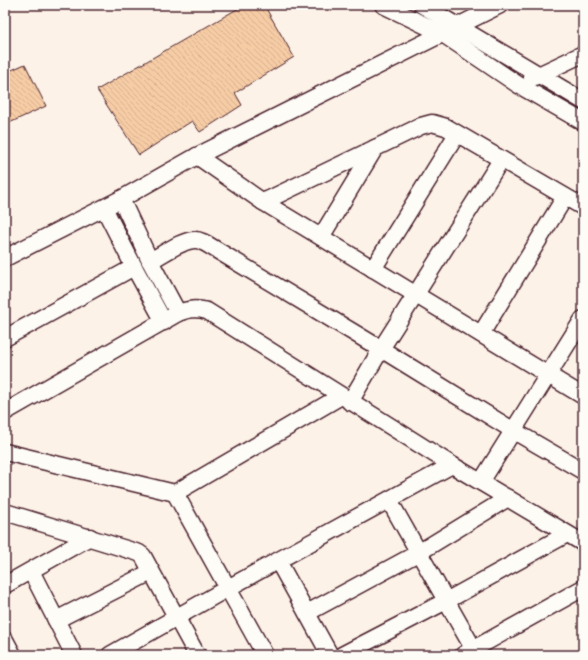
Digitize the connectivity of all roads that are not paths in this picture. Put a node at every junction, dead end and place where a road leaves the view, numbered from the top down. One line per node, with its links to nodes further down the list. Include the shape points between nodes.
1 (383, 5): 5 (street)
2 (422, 5): 4 (street)
3 (500, 5): 4 (street)
4 (458, 26): 5 (street); 7 (street)
5 (443, 34): 8 (street); 13 (street)
6 (583, 54): 7 (street)
7 (540, 74): 8 (street); 9 (street)
8 (517, 84): 10 (street)
9 (583, 101)
10 (583, 122)
11 (457, 134): 12 (street, via 432,123 420,126); 14 (street); 24 (street)
12 (375, 148): 17 (street); 20 (street)
13 (197, 156): 16 (street); 17 (street)
14 (501, 160): 15 (street); 25 (street)
15 (565, 197): 18 (street); 29 (street)
16 (121, 199): 19 (street); 22 (street)
17 (263, 202): 20 (street)
18 (583, 207)
19 (104, 208): 21 (street); 23 (street)
20 (321, 237): 24 (street)
21 (5, 258)
22 (150, 262): 26 (street); 31 (street, via 183,242 198,240)
23 (134, 268): 28 (street); 30 (street)
24 (373, 269): 25 (street)
25 (416, 295): 29 (street); 31 (street)
26 (178, 313): 28 (street); 34 (street, via 191,309 207,311)
27 (583, 320): 32 (street)
28 (164, 322): 35 (street)
29 (481, 334): 32 (street)
30 (5, 338)
31 (381, 349): 34 (street); 36 (street)
32 (548, 375): 33 (street); 36 (street)
33 (583, 396)
34 (345, 399): 38 (street); 41 (street)
35 (5, 412)
36 (514, 431): 39 (street); 40 (street)
37 (5, 452): 41 (street)
38 (452, 465): 40 (street); 43 (street)
39 (583, 471)
40 (481, 482): 42 (street)
41 (175, 493): 53 (street)
42 (508, 498): 45 (street); 48 (street)
43 (389, 500): 48 (street); 49 (street)
44 (7, 514): 46 (street)
45 (567, 534): 47 (street); 55 (street)
46 (90, 537): 50 (street); 51 (street, via 139,553)
47 (583, 543)
48 (418, 553): 55 (street); 56 (street)
49 (278, 561): 53 (street); 56 (street)
50 (31, 570): 52 (street); 58 (street)
51 (151, 572): 57 (street); 58 (street)
52 (5, 585)
53 (228, 588): 57 (street); 66 (street)
54 (583, 588): 61 (street)
55 (446, 601): 61 (street); 68 (street)
56 (307, 613): 67 (street)
57 (177, 618): 60 (street); 65 (street)
58 (56, 620): 63 (street)
59 (5, 640): 62 (street)
60 (133, 649): 64 (street)
61 (471, 653)
62 (13, 655)
63 (74, 655)
64 (110, 655)
65 (197, 655)
66 (265, 655)
67 (330, 655)
68 (342, 655)

